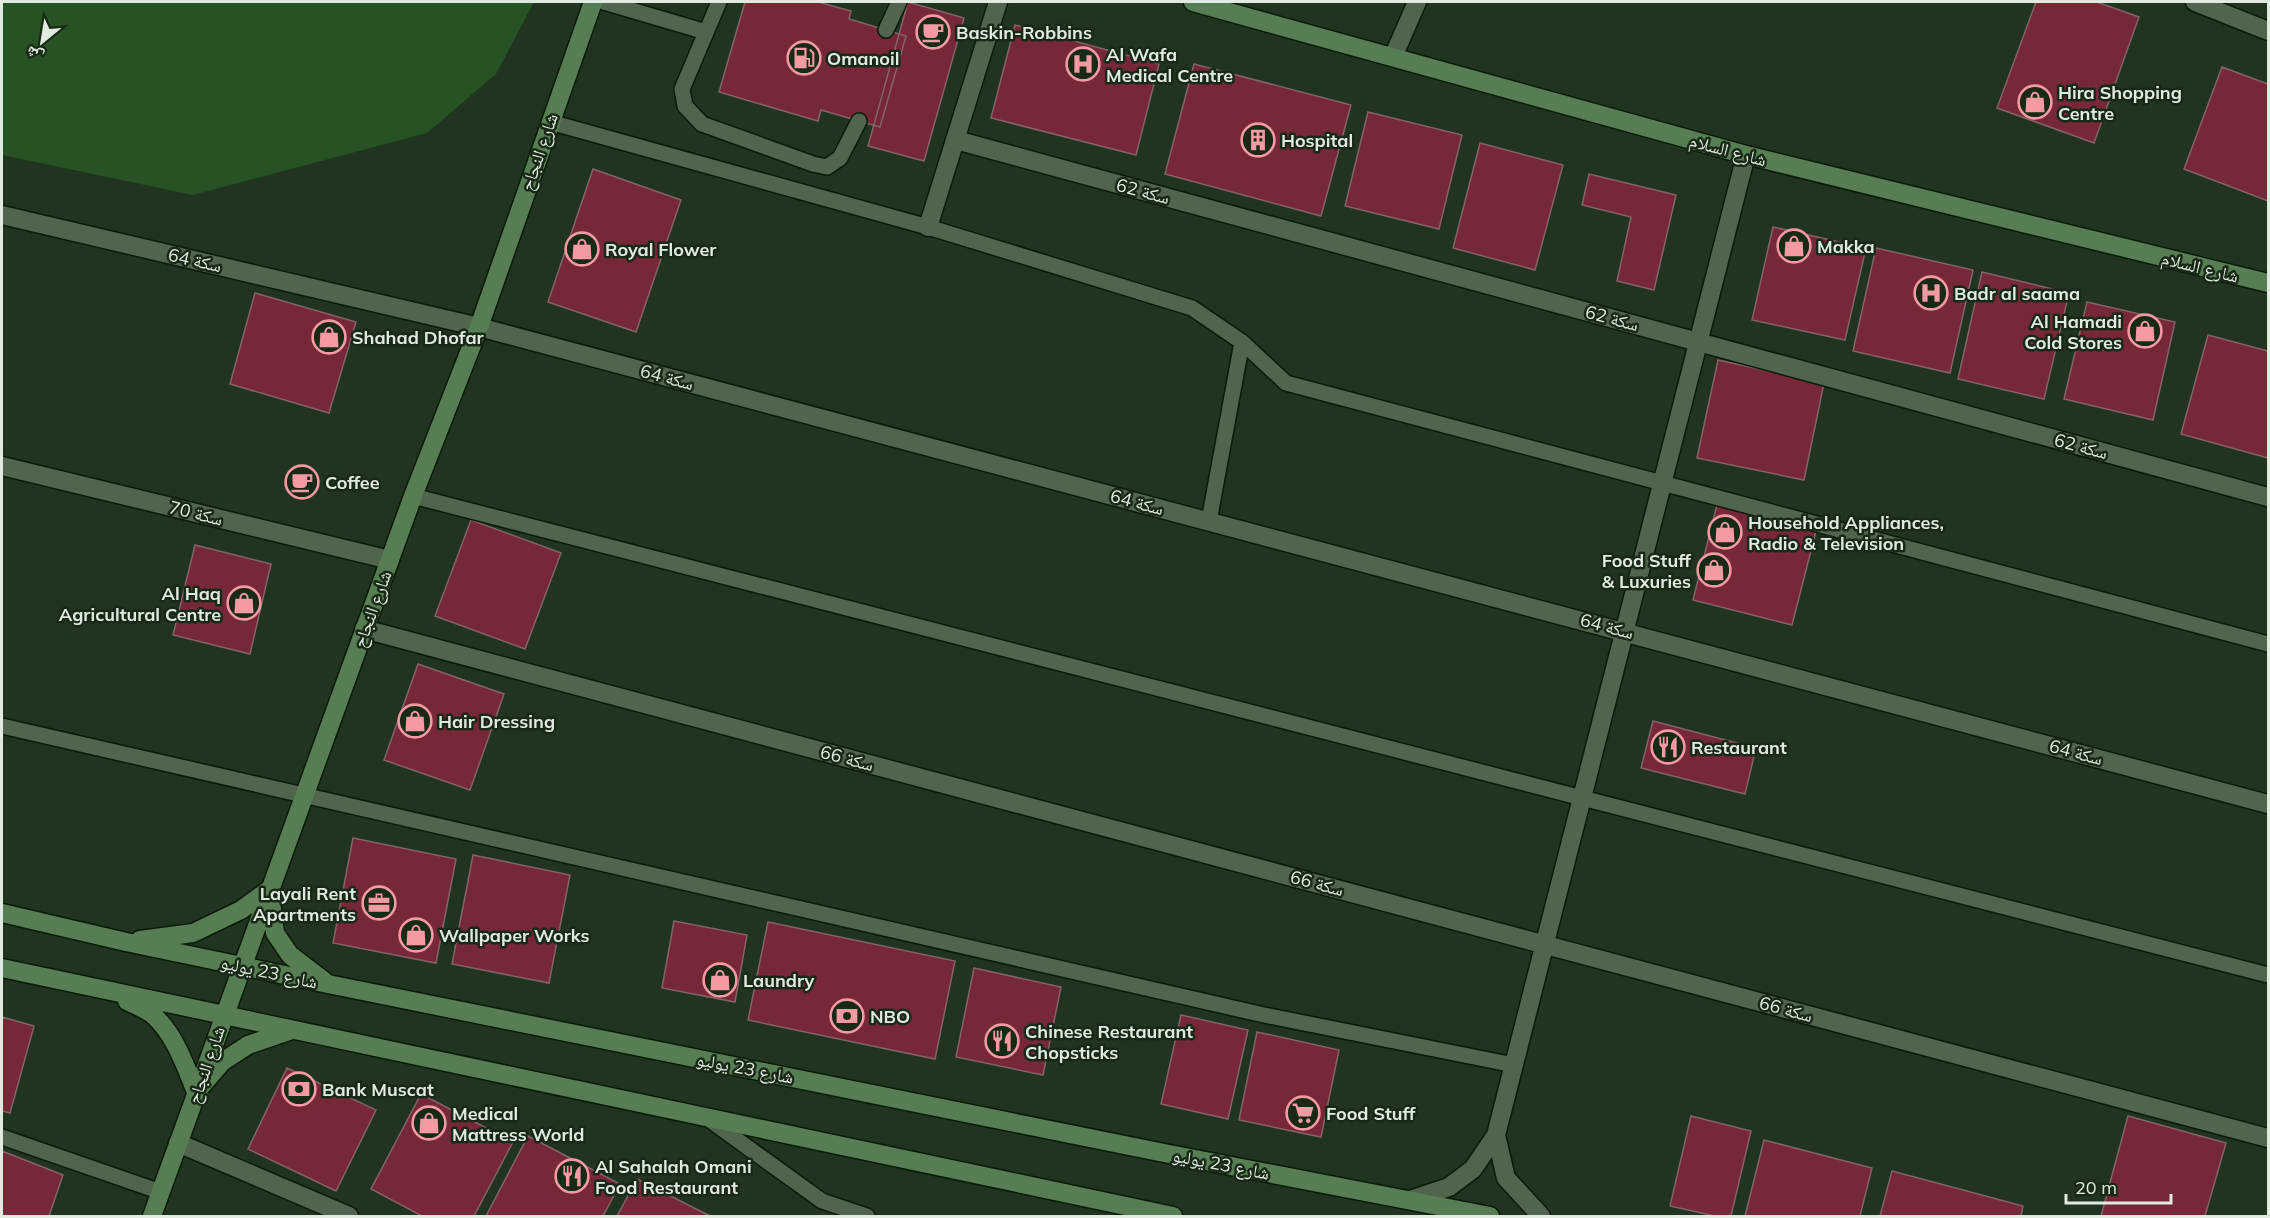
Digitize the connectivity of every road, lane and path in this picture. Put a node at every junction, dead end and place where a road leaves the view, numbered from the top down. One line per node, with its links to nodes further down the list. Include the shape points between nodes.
1 (593, 2): 14 (main road, شارع النجاح)
2 (604, 2): 11 (lane)
3 (718, 2): 11 (lane)
4 (899, 2): 9 (lane)
5 (998, 2): 15 (street)
6 (1192, 2): 12 (main road, شارع السلام)
7 (1417, 2): 12 (street)
8 (2195, 2): 10 (street)
9 (886, 30)
10 (2268, 31)
11 (706, 32): 13 (lane, via 682,89 685,106 702,124 827,167 840,158)
12 (1393, 57): 16 (main road, شارع السلام)
13 (859, 121)
14 (550, 122): 18 (lane); 20 (main road, شارع النجاح)
15 (956, 140): 18 (street); 22 (street, سكة 62)
16 (1746, 155): 19 (main road, شارع السلام); 22 (street)
17 (2, 215): 20 (street, سكة 64)
18 (928, 227): 21 (lane, via 1192,308)
19 (2268, 283)
20 (479, 327): 25 (main road, شارع النجاح); 27 (street, سكة 64)
21 (1242, 342): 24 (lane, via 1286,382); 27 (lane)
22 (1698, 342): 24 (street); 26 (street, سكة 62)
23 (2, 466): 28 (street, سكة 70)
24 (1662, 483): 30 (street); 31 (lane)
25 (413, 496): 28 (main road, شارع النجاح); 34 (lane)
26 (2268, 498)
27 (1209, 521): 30 (street, سكة 64)
28 (390, 560): 29 (main road, شارع النجاح)
29 (364, 629): 33 (main road, شارع النجاح); 39 (street, سكة 66)
30 (1625, 631): 34 (street); 35 (street, سكة 64)
31 (2268, 644)
32 (2, 726): 33 (lane)
33 (304, 796): 36 (main road, شارع النجاح); 47 (lane, via 1253,1012)
34 (1582, 798): 39 (street); 42 (lane)
35 (2268, 804)
36 (270, 889): 38 (main road, via 241,910 193,933); 40 (main road, شارع النجاح); 43 (main road, via 274,933 290,955)
37 (2, 913): 38 (main road, شارع 23 يوليو)
38 (126, 942): 40 (main road, شارع 23 يوليو)
39 (1545, 944): 47 (street); 52 (street, سكة 66)
40 (242, 965): 43 (main road, شارع 23 يوليو); 45 (main road, شارع النجاح)
41 (2, 968): 44 (main road)
42 (2268, 975)
43 (328, 984): 55 (main road, شارع 23 يوليو)
44 (109, 991): 45 (main road); 48 (main road, via 151,1014 168,1032)
45 (223, 1016): 46 (main road); 48 (main road, شارع النجاح)
46 (291, 1030): 48 (main road, via 248,1045 222,1062); 49 (main road)
47 (1514, 1065): 50 (street)
48 (196, 1092): 53 (main road, شارع النجاح)
49 (704, 1116): 58 (lane, via 822,1201); 59 (main road)
50 (1496, 1135): 55 (street, via 1473,1169 1449,1187); 61 (street, via 1506,1178)
51 (2, 1137): 54 (lane)
52 (2268, 1138)
53 (178, 1143): 54 (main road, شارع النجاح); 57 (street)
54 (161, 1192): 56 (main road, شارع النجاح)
55 (1410, 1200): 60 (main road, شارع 23 يوليو)
56 (152, 1216)
57 (349, 1216)
58 (867, 1216)
59 (1173, 1216)
60 (1490, 1216)
61 (1541, 1216)

